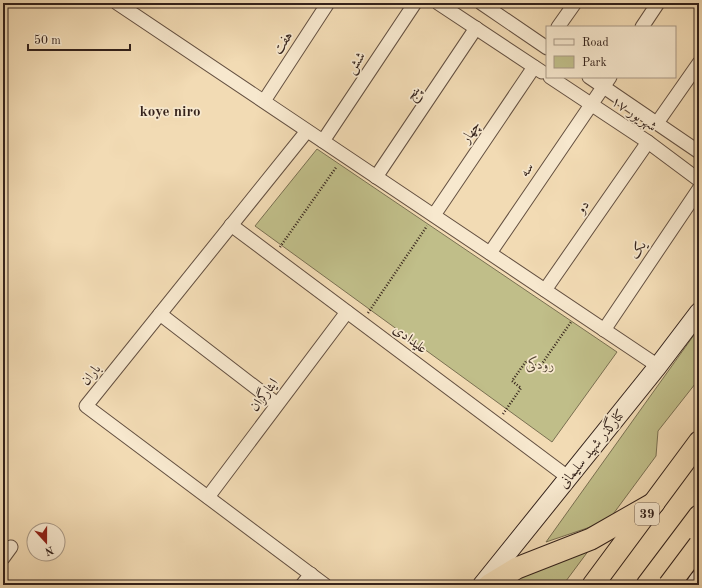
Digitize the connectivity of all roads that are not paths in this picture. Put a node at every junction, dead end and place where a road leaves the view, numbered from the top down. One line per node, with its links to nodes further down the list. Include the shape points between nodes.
1 (117, 3): 18 (street)
2 (328, 3): 18 (street, هفت)
3 (415, 3): 22 (street, شش)
4 (438, 3): 10 (street)
5 (575, 3): 8 (street)
6 (658, 3): 9 (street)
7 (486, 5): 11 (street)
8 (559, 26)
9 (643, 26)
10 (476, 28): 13 (street); 25 (street, پنج)
11 (546, 46)
12 (699, 64): 20 (street)
13 (534, 67): 14 (street); 28 (street, چهار)
14 (546, 74)
15 (551, 78): 19 (street, ۱۷ شهریور)
16 (593, 78): 17 (street, ۱۷ شهریور)
17 (607, 82): 19 (street, سه); 20 (street, ۱۷ شهریور)
18 (264, 101): 21 (street)
19 (590, 104): 23 (street, ۱۷ شهریور); 30 (street, سه)
20 (657, 123): 24 (street, ۱۷ شهریور)
21 (307, 131): 22 (street); 29 (street, باران)
22 (323, 141): 25 (street)
23 (648, 142): 26 (street, ۱۷ شهریور); 31 (street, دو)
24 (699, 152)
25 (376, 177): 28 (street)
26 (699, 180)
27 (699, 189): 35 (street, یک)
28 (434, 215): 30 (street)
29 (232, 225): 32 (street, علیدادی); 34 (street, باران)
30 (490, 253): 31 (street)
31 (545, 290): 35 (street)
32 (347, 312): 37 (street, ایثارگران); 39 (street, علیدادی)
33 (699, 312): 36 (main road, کنارگذر شهید سلیمانی)
34 (160, 314): 37 (street); 40 (street, باران, via 86,406)
35 (604, 330): 36 (street)
36 (658, 366): 39 (main road, کنارگذر شهید سلیمانی)
37 (277, 404): 40 (street, ایثارگران)
38 (699, 442): 41 (highway, 39)
39 (569, 478): 49 (main road, کنارگذر شهید سلیمانی)
40 (208, 497): 45 (street, باران)
41 (654, 503): 50 (highway, via 591,539 517,568); 51 (highway, 39)
42 (695, 531): 52 (highway); 53 (highway, bridge); 54 (highway)
43 (11, 547): 44 (street)
44 (3, 558)
45 (310, 574): 47 (street); 48 (street, باران)
46 (699, 579): 55 (main road)
47 (302, 585)
48 (325, 585)
49 (482, 585)
50 (488, 585)
51 (594, 585)
52 (647, 585)
53 (669, 585)
54 (673, 585)
55 (694, 585)

